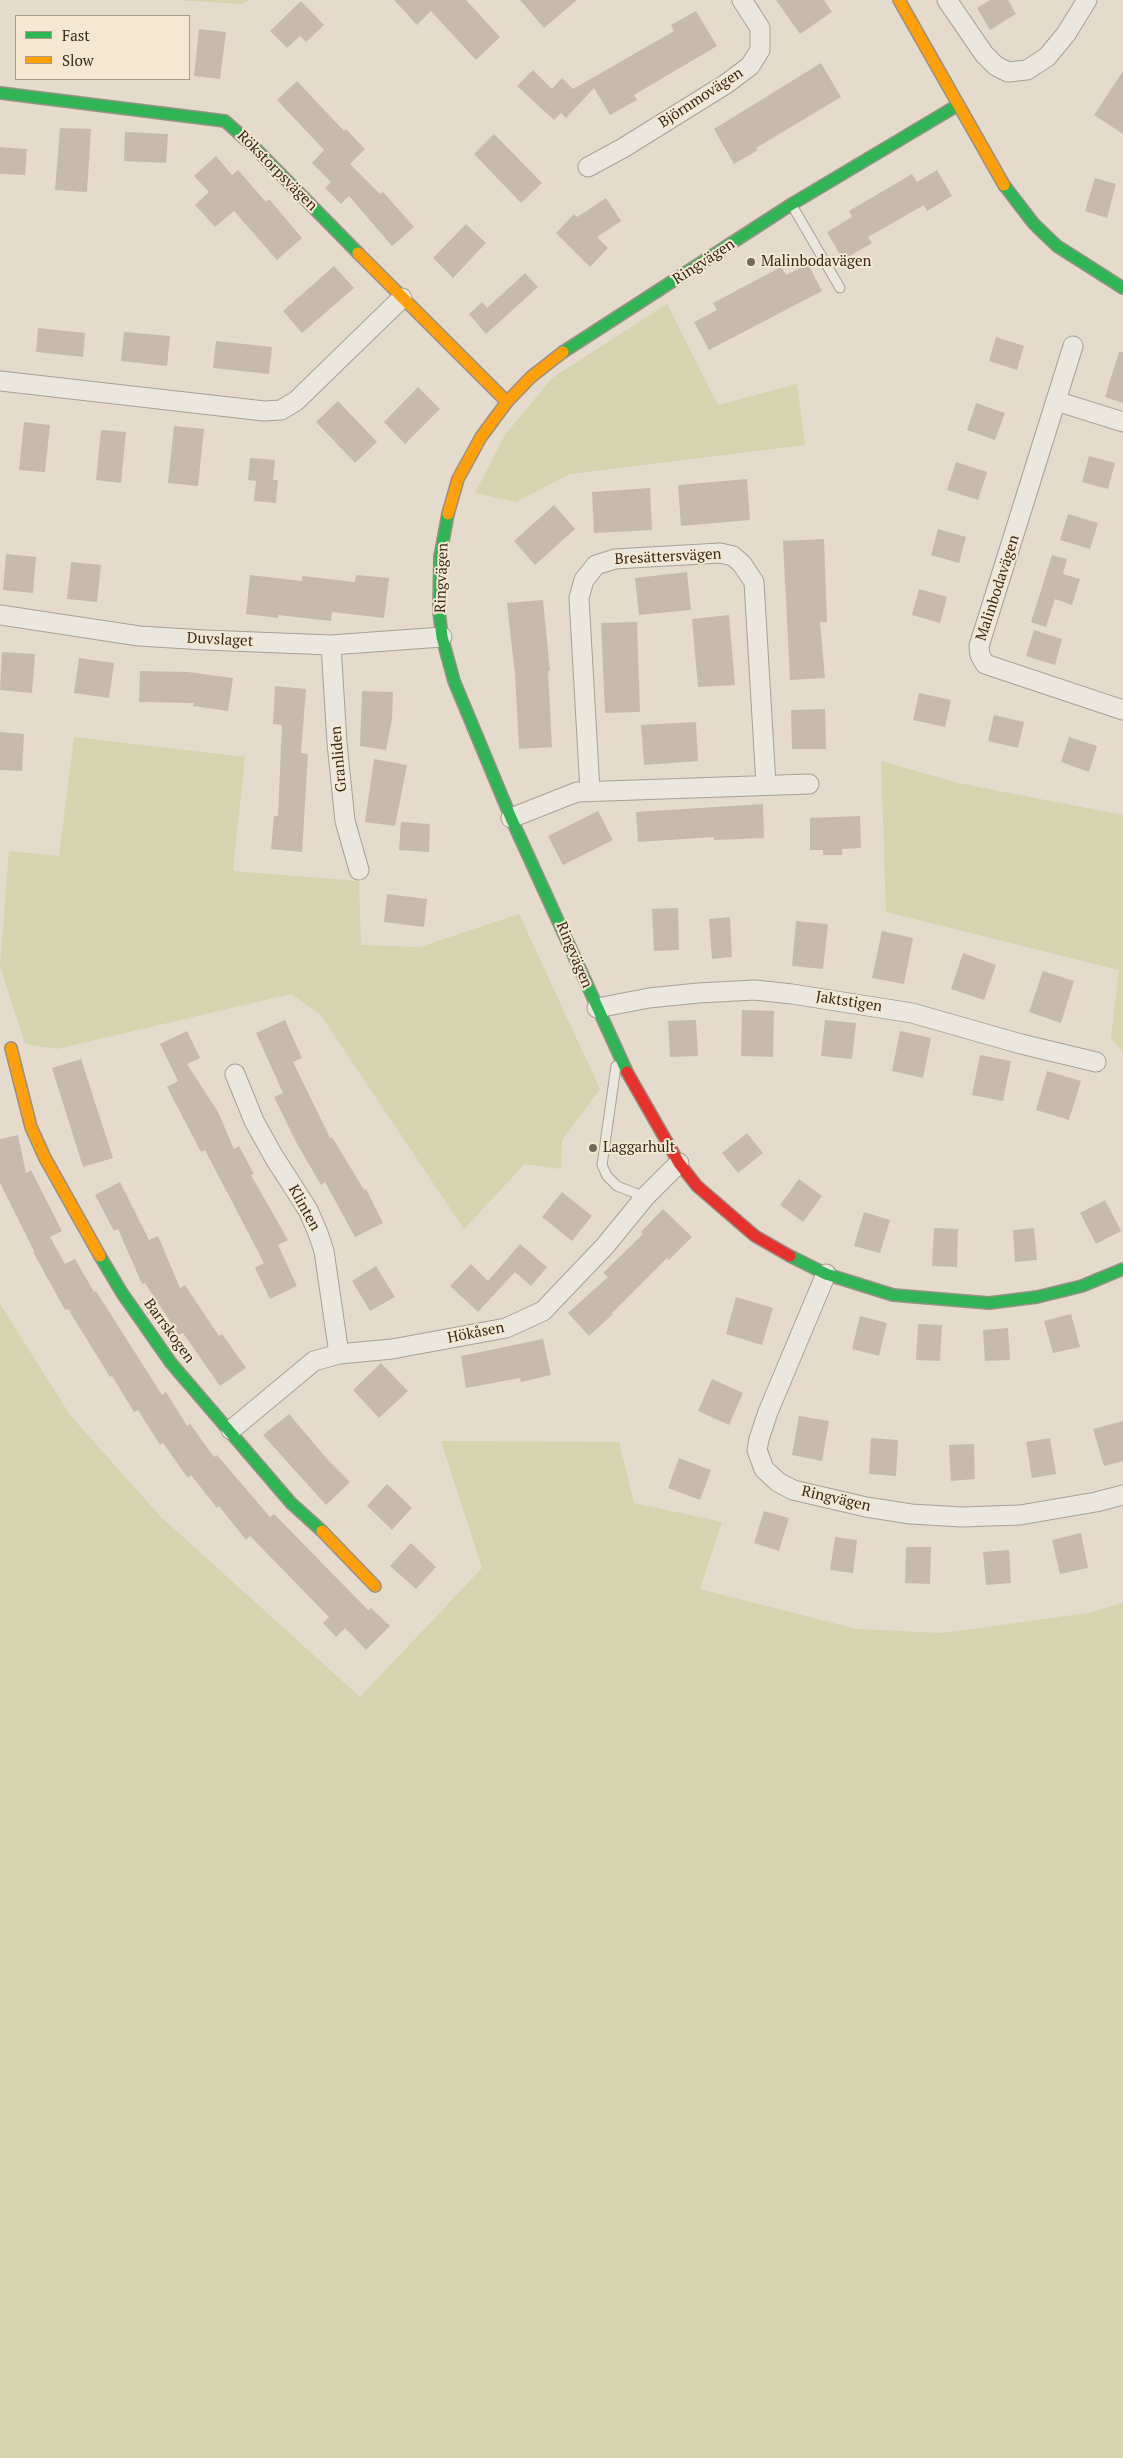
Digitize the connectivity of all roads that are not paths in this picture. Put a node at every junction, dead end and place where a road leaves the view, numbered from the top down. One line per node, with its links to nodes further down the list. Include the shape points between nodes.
1 (742, 0): 7 (street, Björnmovägen, via 760,28 760,50 750,66 663,124)
2 (899, 0): 6 (street)
3 (947, 0): 4 (street, via 984,54 1008,72 1027,70 1047,57)
4 (1088, 0)
5 (0, 93): 11 (street, Rökstorpsvägen, via 225,121 254,146)
6 (958, 106): 8 (street, Ringvägen); 10 (street, via 1003,183 1034,224 1065,252)
7 (588, 167)
8 (792, 204): 9 (lane); 15 (street, Ringvägen, via 573,344 531,376)
9 (840, 288)
10 (1123, 288)
11 (402, 298): 13 (street, via 296,401 282,410 264,411); 15 (street, Rökstorpsvägen)
12 (1072, 346): 14 (street, Malinbodavägen)
13 (0, 382)
14 (1056, 401): 16 (street); 20 (street, Malinbodavägen, via 979,646 980,655 985,664)
15 (507, 402): 18 (street, Ringvägen, via 481,437 458,479 448,513 440,557)
16 (1123, 422)
17 (0, 616): 19 (street, Duvslaget, via 139,636)
18 (442, 637): 19 (street, Duvslaget); 24 (street, Ringvägen, via 454,681)
19 (331, 645): 25 (street, Granliden, via 345,821)
20 (1123, 710)
21 (809, 784): 22 (street)
22 (766, 785): 23 (street); 23 (street, Bresättersvägen, via 754,582 733,556 720,553 614,559 596,566 584,580 579,598)
23 (590, 791): 24 (street, via 577,792)
24 (511, 818): 26 (street, Ringvägen, via 567,937)
25 (359, 870)
26 (596, 1008): 28 (street, Ringvägen); 29 (street, Jaktstigen, via 649,998 755,990 912,1012)
27 (11, 1048): 36 (street, Barrskogen, via 31,1127 84,1231 171,1363)
28 (617, 1053): 31 (street, Ringvägen); 32 (lane, via 613,1102 602,1165 617,1186)
29 (1096, 1062)
30 (235, 1074): 35 (street, Klinten, via 262,1135 308,1210 318,1233 324,1251)
31 (679, 1163): 32 (street, Hökåsen); 34 (street, Ringvägen, via 697,1186 755,1236)
32 (645, 1197): 35 (street, Hökåsen, via 577,1277 543,1311 524,1322 392,1349)
33 (1123, 1269): 34 (street, Ringvägen, via 1082,1286 989,1303 893,1295)
34 (826, 1274): 37 (street, Ringvägen, via 759,1439 757,1450 764,1469 778,1482 793,1490 866,1506 962,1518 1020,1515)
35 (339, 1354): 36 (street, Hökåsen, via 314,1361)
36 (231, 1430): 38 (street, Barrskogen, via 291,1503)
37 (1123, 1495)
38 (375, 1586)

